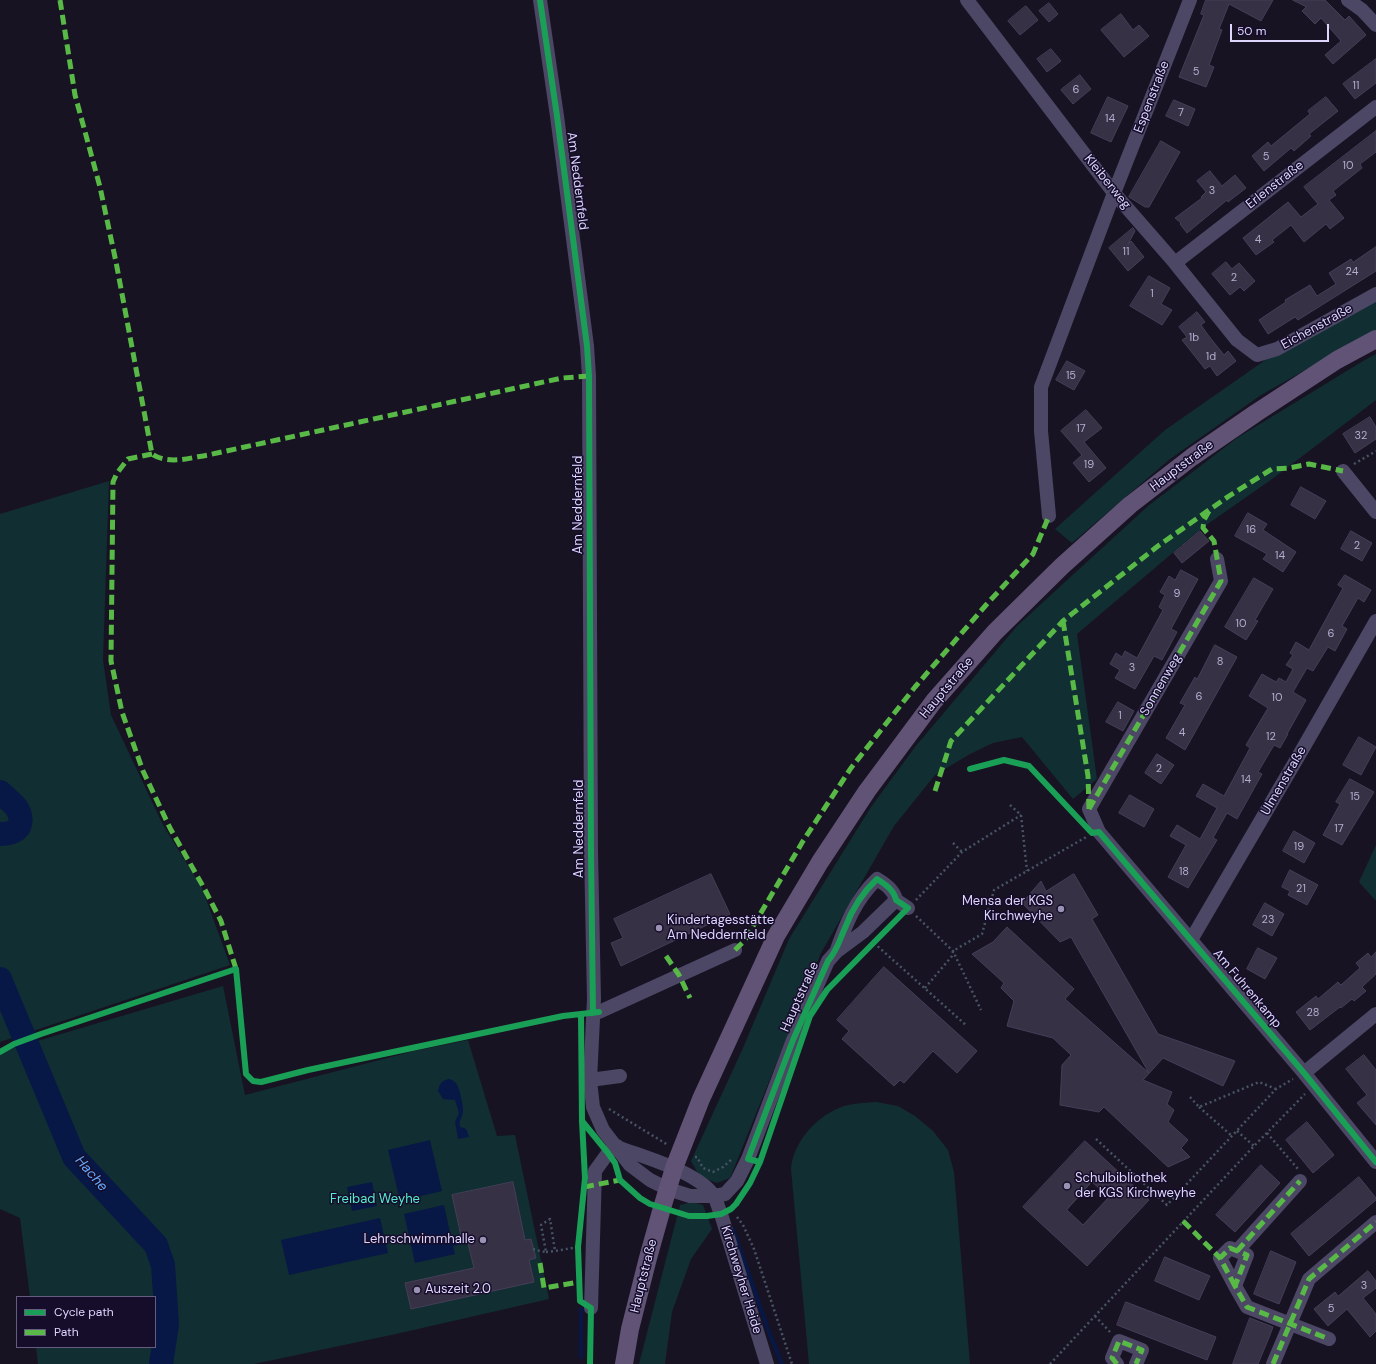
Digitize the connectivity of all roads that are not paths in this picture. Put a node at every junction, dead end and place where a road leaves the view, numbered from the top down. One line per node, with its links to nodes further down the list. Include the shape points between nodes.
1 (540, 0): 27 (street, Am Neddernfeld, via 589,376 594,998)
2 (967, 0): 7 (street, Kleiberweg)
3 (1190, 0): 7 (street, Espenstraße)
4 (1348, 0): 5 (street)
5 (1376, 25)
6 (1376, 107): 8 (street, Erlenstraße)
7 (1114, 193): 8 (street, Kleiberweg); 14 (street, Espenstraße, via 1040,387)
8 (1175, 263): 11 (street, Kleiberweg, via 1237,340)
9 (1376, 294): 11 (street, Eichenstraße, via 1277,349)
10 (1376, 339): 30 (main road, Hauptstraße, via 1337,360 1256,413 1192,457 1130,506 1062,566 1001,627 934,701 867,791 820,862 776,936 701,1099)
11 (1257, 355)
12 (1343, 471): 13 (street)
13 (1376, 512)
14 (1050, 516)
15 (1217, 559): 17 (street, Sonnenweg, via 1221,581)
16 (1376, 621): 20 (street, Ulmenstraße)
17 (1089, 809): 20 (street, Am Fuhrenkamp, via 1099,832)
18 (896, 900): 19 (street); 22 (street, Hauptstraße, via 863,932); 22 (street, Hauptstraße, via 886,885 877,879 866,890 854,909)
19 (908, 908)
20 (1191, 940): 25 (street, Am Fuhrenkamp)
21 (735, 950): 23 (street)
22 (836, 952): 33 (street, Hauptstraße, via 828,961 792,1040 748,1159 737,1181 725,1194)
23 (599, 1012)
24 (1376, 1014): 25 (street)
25 (1304, 1073): 29 (street, Am Fuhrenkamp)
26 (620, 1076): 27 (street)
27 (590, 1080): 28 (street, Am Neddernfeld, via 593,1107 604,1130)
28 (617, 1146): 30 (street, Am Neddernfeld); 32 (street, Am Neddernfeld, via 630,1165 650,1180); 35 (street, via 608,1153 595,1171)
29 (1376, 1162)
30 (674, 1168): 32 (main road, Hauptstraße); 33 (street, via 700,1182)
31 (1300, 1181): 36 (street, via 1237,1251 1247,1255 1234,1286 1248,1307)
32 (668, 1188): 33 (street, Hauptstraße, via 690,1196); 38 (main road, Hauptstraße, via 646,1265)
33 (714, 1196): 39 (street, Kirchweyher Heide)
34 (1376, 1222): 36 (street, via 1309,1279)
35 (591, 1308)
36 (1290, 1323): 37 (street); 42 (street)
37 (1329, 1340)
38 (624, 1364)
39 (767, 1364)
40 (1117, 1364): 41 (street, via 1112,1358 1119,1341 1142,1350)
41 (1136, 1364)
42 (1273, 1364)

